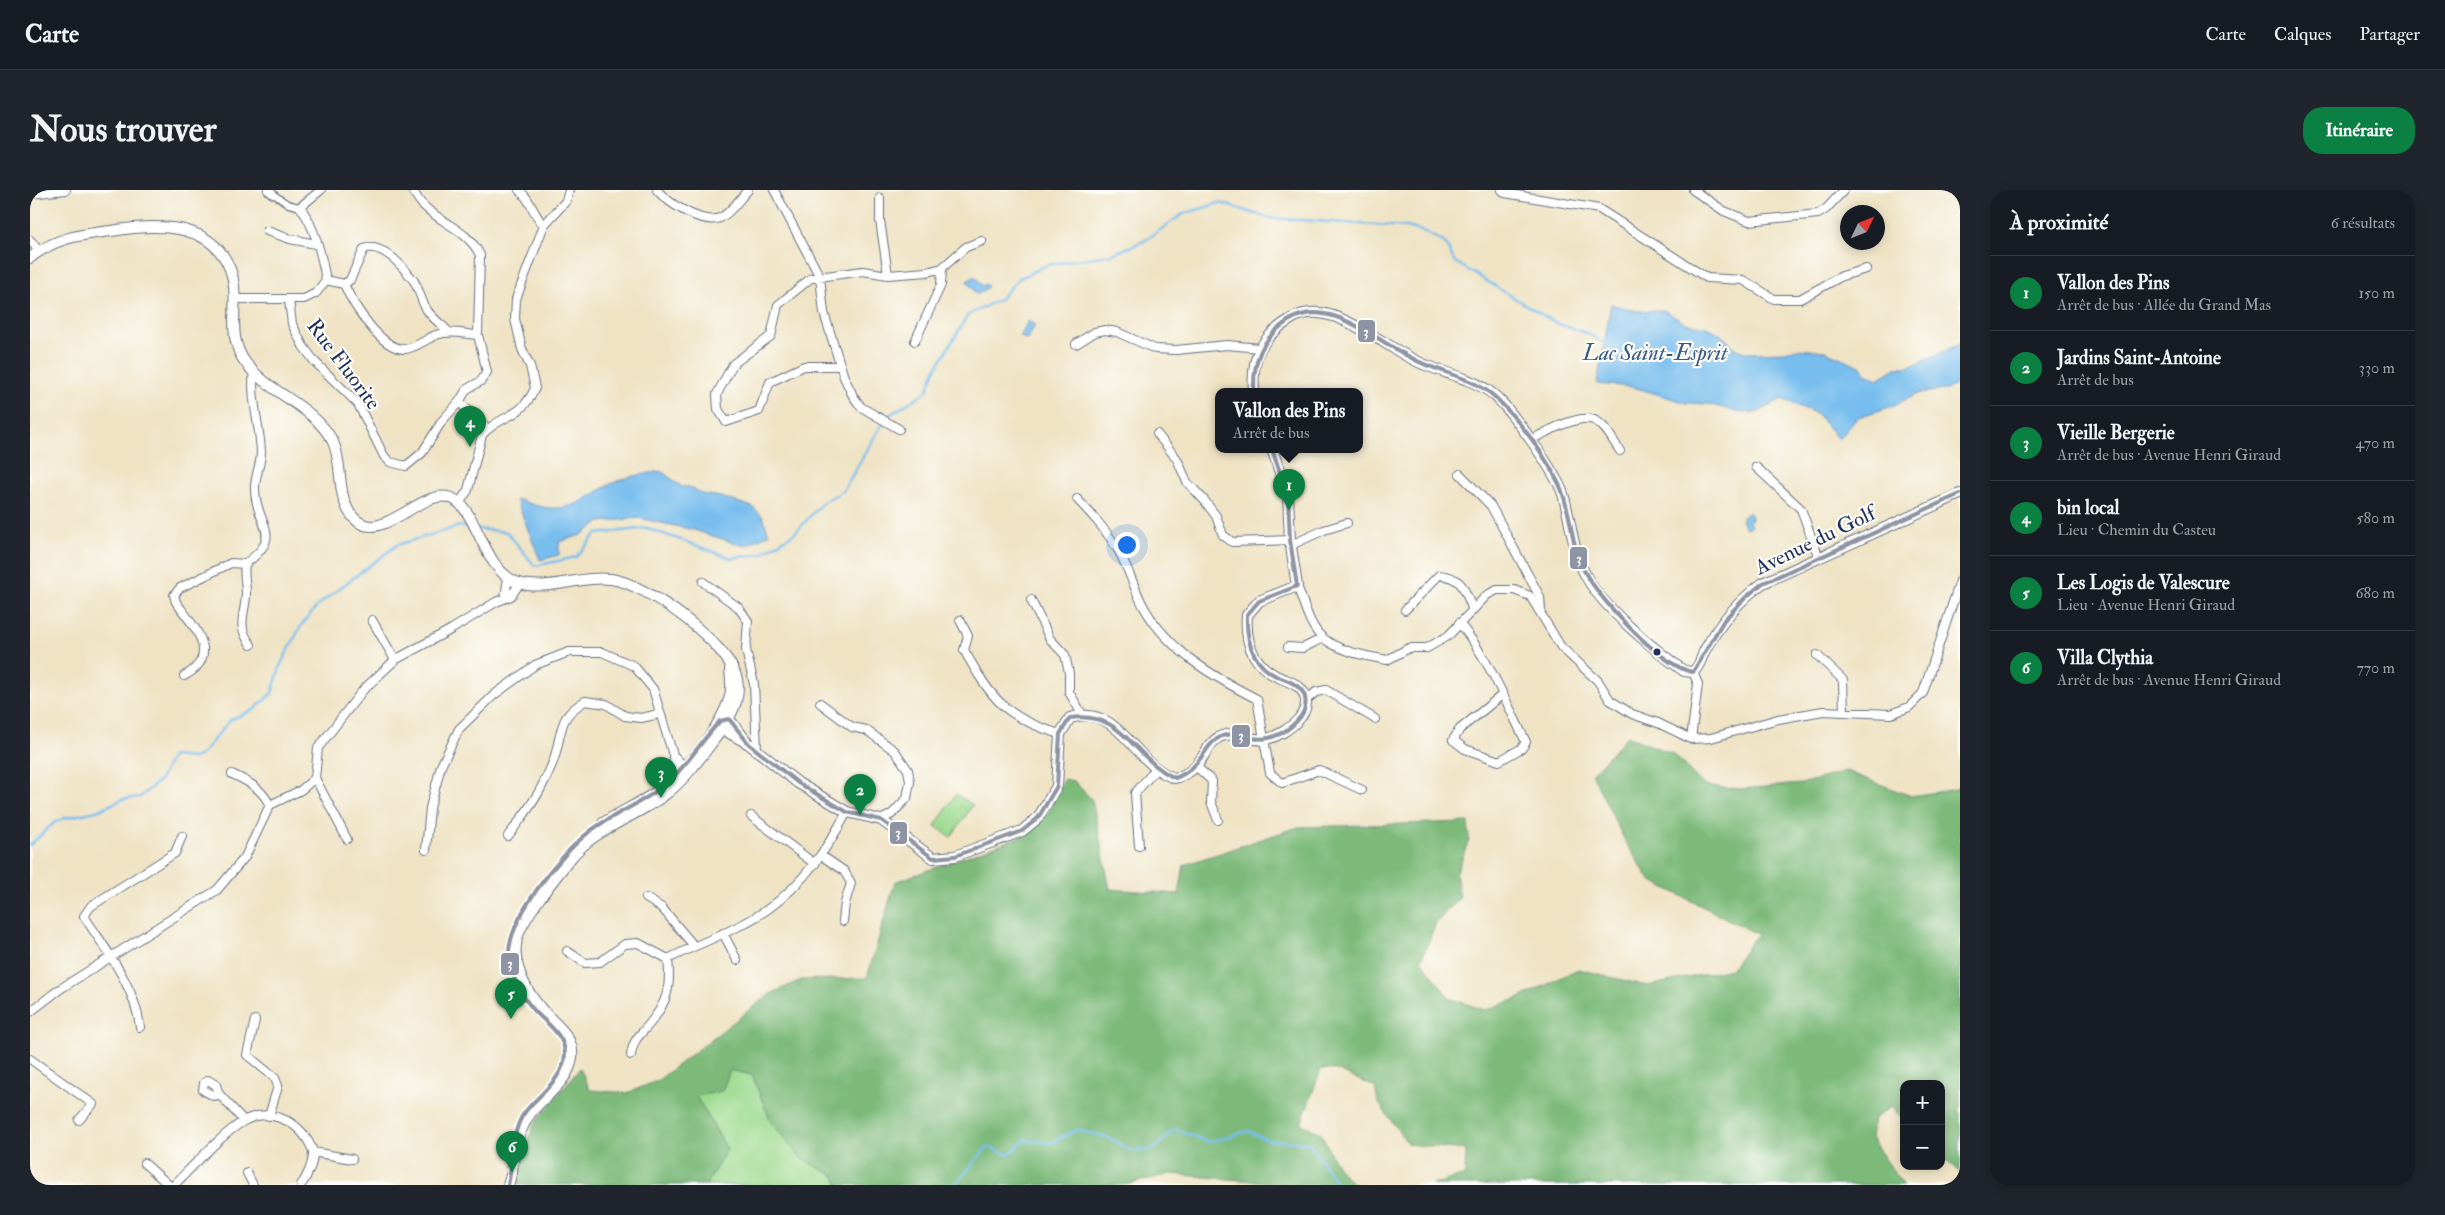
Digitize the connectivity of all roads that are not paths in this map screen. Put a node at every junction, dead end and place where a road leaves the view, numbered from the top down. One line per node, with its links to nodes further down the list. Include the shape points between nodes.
1 (66, 190): 13 (street)
2 (321, 190): 15 (street)
3 (412, 190): 32 (street, via 424,206 465,237 480,255)
4 (519, 190): 16 (street, via 531,202 537,218)
5 (569, 190): 16 (street, via 566,201)
6 (657, 190): 7 (street, via 681,209 708,220 720,218)
7 (748, 190)
8 (774, 190): 26 (street)
9 (1502, 190): 24 (street, via 1600,209 1707,278 1743,280 1774,299 1800,299 1842,276)
10 (1692, 190): 11 (street, via 1739,219 1756,222 1818,214)
11 (1844, 190)
12 (271, 192): 15 (street, via 288,204)
13 (30, 194)
14 (880, 198): 25 (street)
15 (300, 207): 20 (street, via 309,218)
16 (544, 225): 40 (street, via 516,299 522,349 535,388 520,410)
17 (267, 231): 20 (street)
18 (30, 240): 21 (street)
19 (982, 241): 23 (street, via 966,247)
20 (316, 244): 27 (street)
21 (39, 251): 22 (street); 29 (street, via 56,241 114,230 167,226 184,229 221,253 229,267)
22 (30, 258)
23 (942, 268): 25 (street, via 913,275); 33 (street, via 941,285)
24 (1866, 269)
25 (888, 275): 26 (street, via 863,270)
26 (820, 277): 36 (street, via 824,313); 36 (street, via 811,278 778,305 771,336 733,364 717,394 718,409 726,422 749,415 759,411 770,382 804,366)
27 (326, 280): 28 (street); 30 (street, via 316,293 304,299)
28 (344, 284): 31 (street, via 357,309 397,349 407,349 437,334); 31 (street, via 350,280 364,249 371,246 379,249 414,282 427,310)
29 (234, 299): 30 (street); 37 (street, via 233,324 237,347)
30 (289, 300): 39 (street, Rue Fluorite, via 292,324 303,346 358,404 390,462 406,466 414,461)
31 (449, 332): 32 (street)
32 (478, 335): 39 (street, Rue Fluorite, via 487,372 481,382 467,389)
33 (915, 341)
34 (1076, 344): 35 (street, via 1104,330 1117,332 1154,349 1227,345)
35 (1260, 348): 38 (street, via 1252,372); 43 (street, via 1278,327 1297,316 1320,314 1345,320 1427,366 1465,377 1494,395)
36 (840, 366): 41 (street, via 861,407)
37 (254, 371): 50 (street, via 303,407 327,432 338,457 344,500 352,516 360,523 374,526 394,520 432,497 453,498); 54 (street, via 252,384 261,460 254,489 267,530 260,553)
38 (1254, 388)
39 (459, 402): 40 (street)
40 (488, 429): 50 (street, via 478,445)
41 (898, 429)
42 (1157, 434): 52 (street, via 1178,459 1188,482 1216,516 1223,535 1232,542)
43 (1531, 440): 44 (street, via 1581,419 1594,420 1605,428); 73 (street, via 1562,493 1578,560 1586,577 1638,635 1684,671)
44 (1620, 451)
45 (1273, 453): 52 (street, via 1288,496)
46 (1756, 466): 53 (street, via 1801,509)
47 (1460, 474): 64 (street, via 1492,506 1540,597)
48 (1960, 494): 53 (street, Avenue du Golf)
49 (1077, 499): 84 (street, via 1119,550 1146,611 1166,635 1189,660 1257,699)
50 (462, 505): 55 (street, via 491,560)
51 (1346, 523): 52 (street)
52 (1291, 542): 59 (street)
53 (1819, 558): 73 (street, Avenue du Golf, via 1763,584 1742,599 1724,621 1705,650 1699,667)
54 (245, 564): 69 (street, via 246,592 241,616 243,634); 74 (street, via 231,563 180,588 174,595 202,640 204,649 192,672)
55 (508, 578): 58 (street); 60 (street)
56 (1960, 581): 78 (street, via 1923,693 1909,707 1891,714)
57 (703, 582): 86 (street, via 738,607 748,621 746,650 754,684)
58 (520, 583): 60 (street); 82 (street, via 537,586 610,579 628,583 660,601 720,647 729,661 730,695)
59 (1297, 586): 68 (street, via 1313,624); 76 (street, via 1259,601 1247,615 1246,634 1254,657 1268,672 1300,688)
60 (505, 598): 72 (street)
61 (1031, 600): 80 (street, via 1050,639 1065,655 1069,692)
62 (1472, 608): 63 (street, via 1464,587 1453,576 1438,575); 64 (street, via 1497,590 1514,590 1530,596); 67 (street)
63 (1405, 610)
64 (1541, 610): 85 (street, via 1561,647 1598,681 1610,700 1632,714)
65 (372, 620): 72 (street)
66 (960, 620): 83 (street, via 968,636 964,650 986,688 1011,713)
67 (1459, 623): 68 (street, via 1448,636 1427,648 1410,648 1387,660 1343,648); 75 (street, via 1473,639)
68 (1323, 638): 70 (street, via 1303,648)
69 (251, 645)
70 (1288, 647)
71 (1817, 656): 78 (street, via 1843,680)
72 (395, 660): 91 (street, via 363,690 318,748)
73 (1693, 672): 85 (street, via 1698,684)
74 (184, 676)
75 (1502, 695): 75 (street, via 1526,742 1522,748 1499,761 1465,749 1452,740 1460,729)
76 (1306, 700): 81 (street, via 1316,692 1326,690); 84 (street, via 1305,711 1289,730)
77 (820, 703): 96 (street, via 852,727 866,730 895,751 908,770 907,798 892,814)
78 (1844, 712): 85 (street, via 1822,711 1778,719 1711,738)
79 (660, 714): 89 (street, via 673,755); 99 (street, via 642,718 626,716 606,704 585,700 570,710 560,726 556,753 543,784); 102 (street, via 653,689 634,666 602,652 569,652 535,665 494,695 458,729 441,766 430,808)
80 (1082, 714): 83 (street, via 1070,718); 88 (street, via 1111,723)
81 (1375, 720)
82 (722, 722): 86 (street); 89 (street)
83 (1060, 734): 96 (street, via 1056,786 1038,818 1022,831 955,856 932,858)
84 (1265, 739): 87 (street, via 1225,735 1209,746); 92 (street, via 1270,773 1282,783 1319,770)
85 (1691, 739)
86 (753, 747): 94 (street, via 798,783)
87 (1197, 767): 88 (street, via 1187,775 1175,778); 97 (street, via 1212,781 1211,802)
88 (1156, 769): 101 (street, via 1135,793)
89 (684, 770): 122 (street, via 666,794 584,844 570,858 521,928 515,954 523,979 537,1005 565,1034 571,1045 572,1057 559,1084 530,1114); 122 (street, via 577,842 542,886 513,932 510,957 516,981 533,1009 561,1038 565,1057 554,1080 518,1121)
90 (232, 774): 93 (street, via 252,783 264,793)
91 (315, 778): 93 (street, via 300,790); 100 (street)
92 (1362, 790)
93 (270, 805): 110 (street, via 245,857 218,890)
94 (847, 812): 96 (street); 103 (street)
95 (751, 816): 104 (street)
96 (881, 820)
97 (1218, 820)
98 (182, 836): 110 (street, via 175,853 91,906 84,916)
99 (508, 836)
100 (348, 839)
101 (1139, 846)
102 (426, 850)
103 (822, 856): 104 (street); 106 (street, via 844,871 851,883)
104 (815, 864): 107 (street, via 767,910)
105 (646, 898): 108 (street, via 662,908)
106 (843, 921)
107 (723, 933): 108 (street); 112 (street)
108 (694, 946): 111 (street)
109 (567, 951): 111 (street, via 585,964 600,962 625,944 638,944)
110 (110, 956): 113 (street); 115 (street, via 132,993)
111 (668, 959): 116 (street, via 671,982 664,1001 651,1022 633,1041)
112 (737, 960)
113 (31, 1009)
114 (255, 1020): 119 (street, via 247,1055 275,1078 278,1086)
115 (140, 1027)
116 (631, 1055)
117 (30, 1059): 120 (street, via 94,1104)
118 (219, 1094): 121 (street)
119 (269, 1116): 121 (street); 123 (street, via 289,1120 302,1130)
120 (79, 1120)
121 (244, 1121): 128 (street)
122 (516, 1142): 131 (street)
123 (313, 1152): 124 (street); 130 (street)
124 (352, 1159)
125 (144, 1163): 127 (street)
126 (247, 1173): 129 (street)
127 (169, 1185)
128 (174, 1185)
129 (253, 1185)
130 (301, 1185)
131 (508, 1185)

